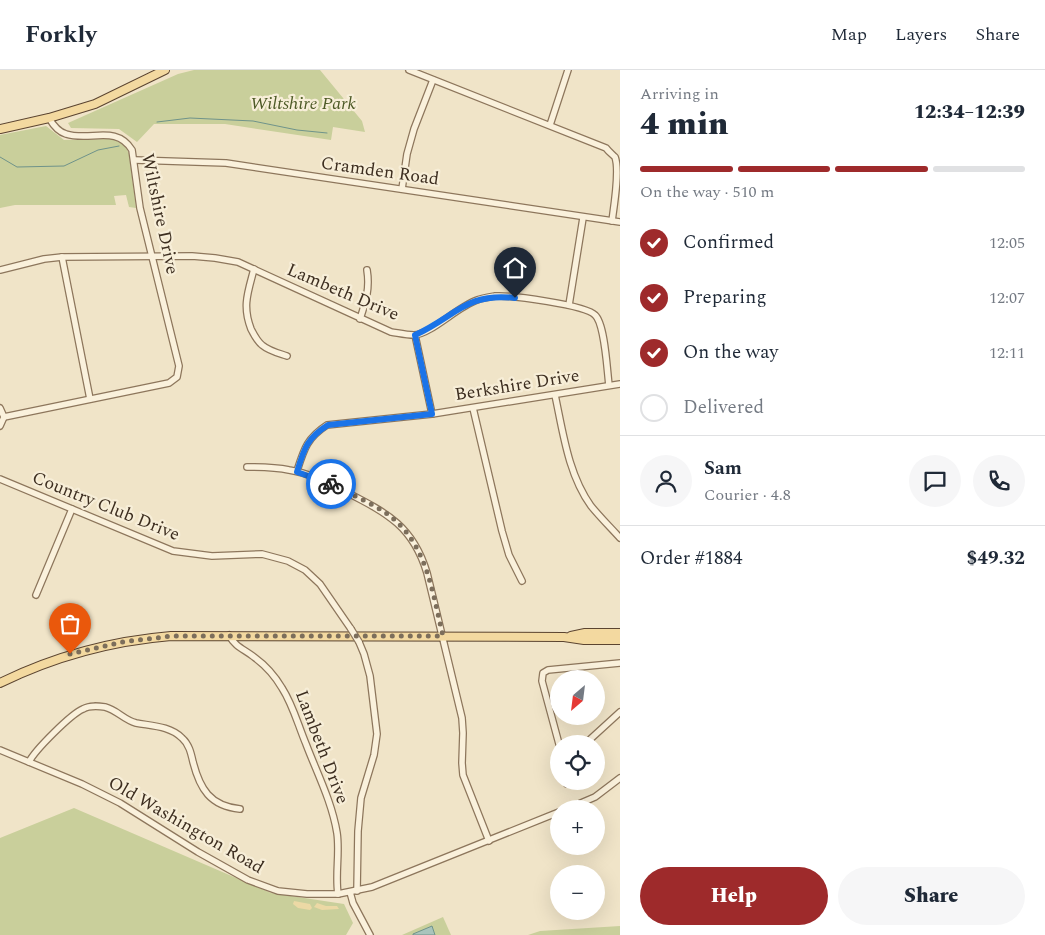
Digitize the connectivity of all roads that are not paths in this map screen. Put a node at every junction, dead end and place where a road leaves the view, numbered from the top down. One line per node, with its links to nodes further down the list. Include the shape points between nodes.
1 (165, 70): 5 (main road, via 95,104)
2 (409, 70): 4 (street)
3 (568, 70): 6 (street)
4 (433, 80): 6 (street); 9 (street, via 414,129)
5 (49, 118): 7 (main road); 8 (street, Wiltshire Drive, via 66,134 119,137 129,144)
6 (550, 124): 11 (street, via 606,148 615,157 619,177)
7 (0, 129)
8 (135, 160): 9 (street, Cramden Road, via 226,164); 13 (street, Wiltshire Drive, via 140,208)
9 (402, 189): 10 (street, Cramden Road)
10 (583, 218): 11 (street, Cramden Road); 18 (street)
11 (612, 221): 12 (street, Cramden Road)
12 (620, 222)
13 (152, 257): 14 (street, Lambeth Drive); 15 (street, Lambeth Drive, via 215,258); 25 (street, Wiltshire Drive, via 179,366 177,377 169,384)
14 (62, 258): 16 (street, Lambeth Drive); 25 (street)
15 (254, 269): 19 (street, Lambeth Drive); 21 (street, via 246,301 246,317 261,345)
16 (0, 270)
17 (367, 270): 19 (street, via 369,294)
18 (569, 305): 20 (street, Lambeth Drive, via 497,296 462,306 433,327); 23 (street, Lambeth Drive, via 596,315 602,327)
19 (360, 318): 20 (street, Lambeth Drive, via 391,332)
20 (415, 335): 28 (street)
21 (286, 356)
22 (620, 384): 23 (street, Berkshire Drive)
23 (609, 385): 24 (street, Berkshire Drive)
24 (555, 395): 27 (street, Berkshire Drive); 35 (street, via 577,481 590,505)
25 (90, 399): 29 (street)
26 (0, 408): 29 (street)
27 (473, 408): 28 (street, Berkshire Drive); 36 (street, via 504,539)
28 (432, 414): 32 (street, Berkshire Drive, via 328,425 309,439)
29 (4, 417): 30 (street)
30 (0, 426)
31 (247, 467): 32 (street)
32 (297, 472): 40 (street, via 379,509 407,532 425,565)
33 (0, 479): 34 (street, Country Club Drive)
34 (72, 509): 37 (street); 55 (street, Country Club Drive, bridge, via 173,551 200,555 262,554 288,561 313,577 331,599 364,654 377,734 361,798)
35 (620, 538)
36 (522, 581)
37 (36, 595)
38 (620, 633): 41 (main road)
39 (229, 635): 40 (main road); 44 (main road, via 149,638 101,646 25,670); 57 (street, Lambeth Drive, via 236,646 275,677 292,707 333,816 338,843)
40 (443, 636): 41 (main road); 54 (street, via 462,718 464,775)
41 (564, 637): 42 (main road)
42 (620, 640)
43 (620, 663): 46 (street, via 543,673 542,681)
44 (0, 683)
45 (620, 712): 47 (street)
46 (557, 735)
47 (595, 735)
48 (0, 750): 49 (street, Old Washington Road)
49 (29, 762): 52 (street, via 37,749 78,712 93,706 106,708 132,722 160,727 179,735 187,744 206,793 223,806); 57 (street, Old Washington Road, via 120,803 248,880 278,891)
50 (620, 778): 51 (street)
51 (588, 800)
52 (240, 810)
53 (550, 816): 54 (street, Old Washington Road)
54 (489, 841): 55 (street, Old Washington Road)
55 (357, 891): 56 (street, Old Washington Road)
56 (350, 892): 57 (street, Old Washington Road); 58 (street, via 356,911)
57 (338, 894)
58 (370, 935)

